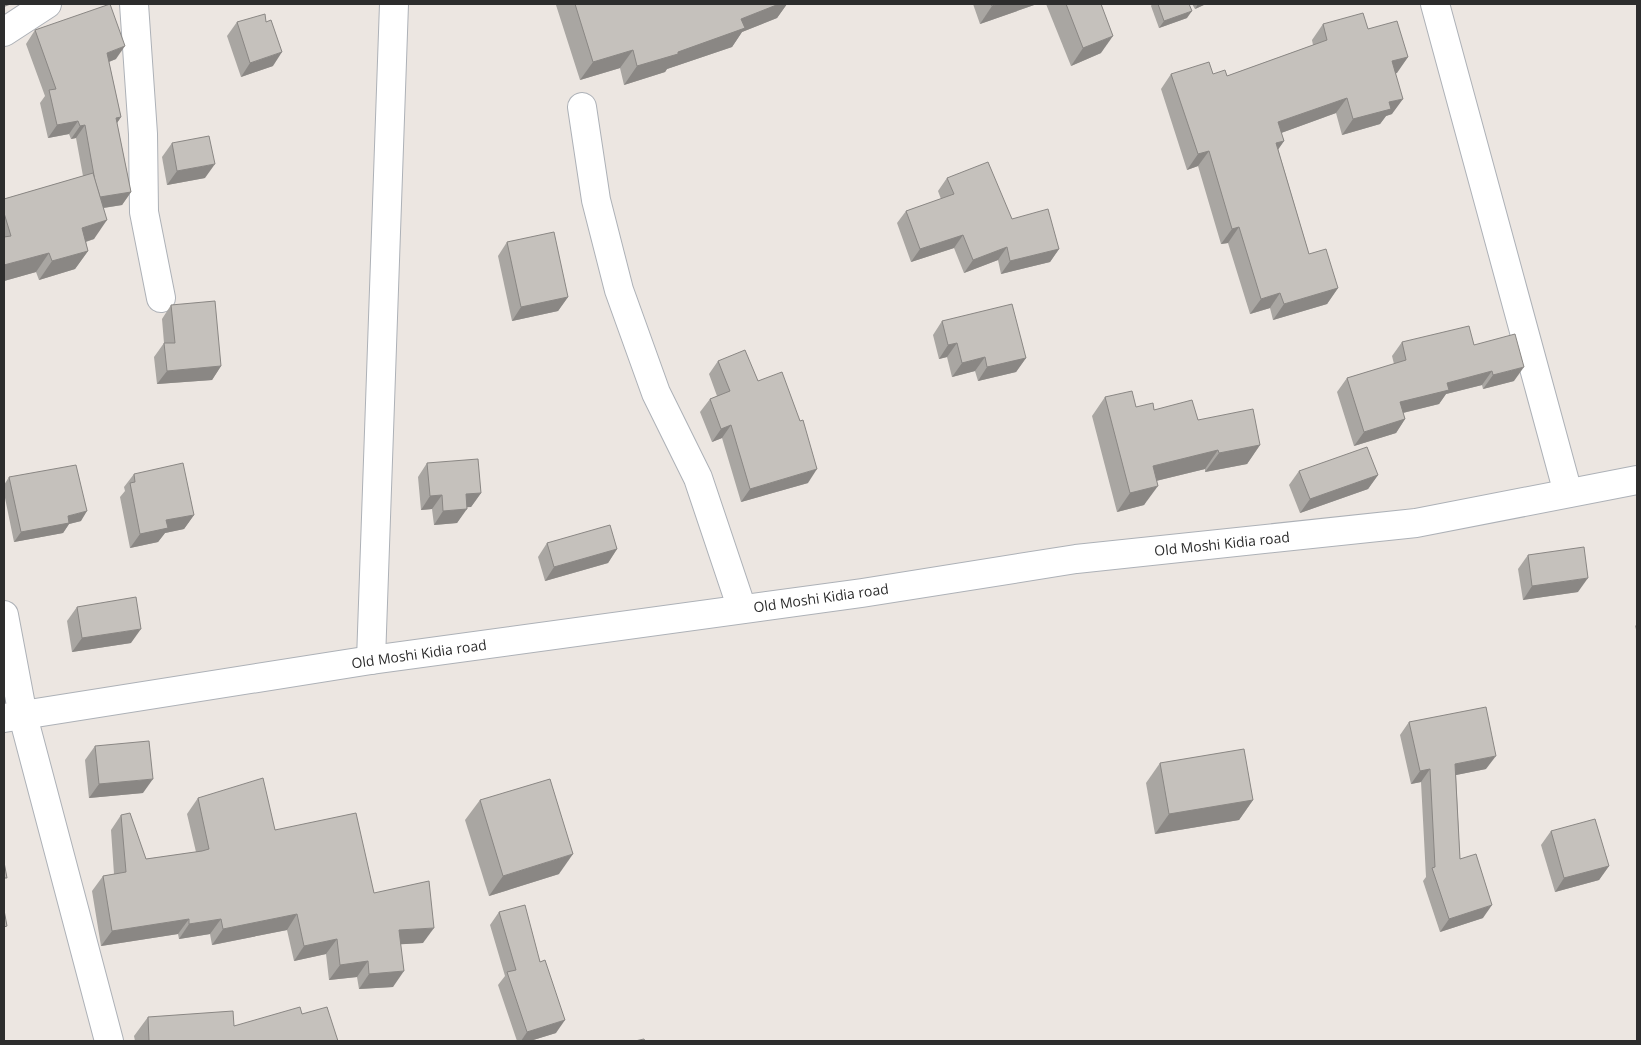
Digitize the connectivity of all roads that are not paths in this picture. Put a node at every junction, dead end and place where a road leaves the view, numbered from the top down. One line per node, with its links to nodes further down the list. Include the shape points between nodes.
1 (47, 4): 5 (street)
2 (134, 4): 7 (street, via 143,134 144,212)
3 (394, 4): 12 (street)
4 (1435, 4): 9 (street)
5 (4, 32)
6 (582, 107): 10 (street, via 596,200 619,290 656,393 698,478)
7 (161, 298)
8 (1637, 480): 9 (street, Old Moshi Kidia road)
9 (1568, 493): 10 (street, Old Moshi Kidia road, via 1416,523 1076,559)
10 (742, 609): 12 (street, Old Moshi Kidia road)
11 (4, 615): 13 (street)
12 (371, 660): 13 (street, Old Moshi Kidia road)
13 (13, 717): 14 (street)
14 (109, 1041)

